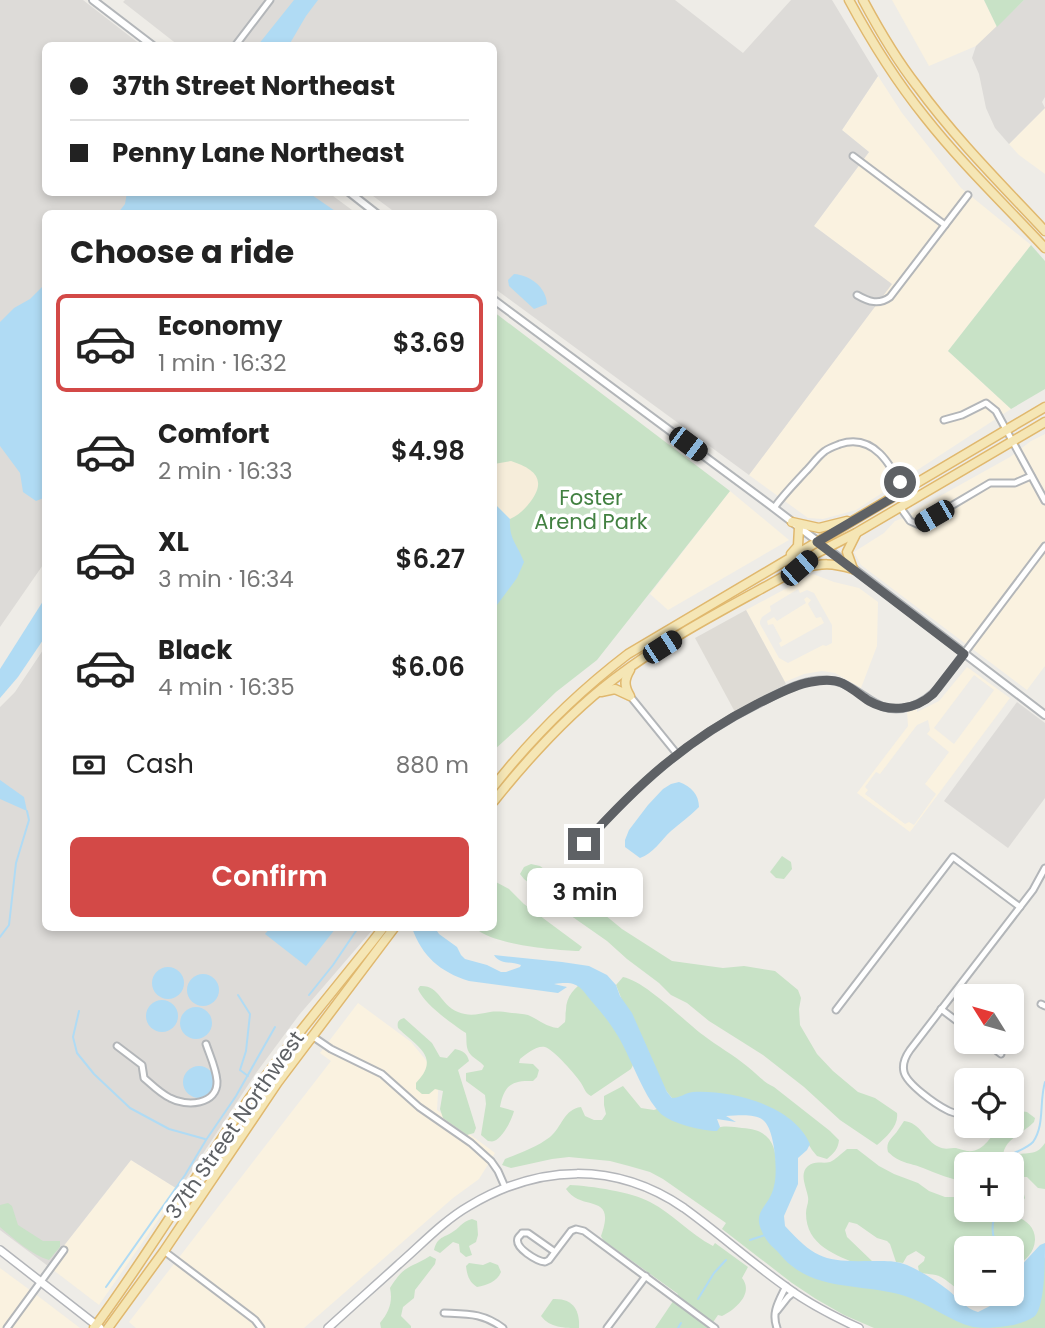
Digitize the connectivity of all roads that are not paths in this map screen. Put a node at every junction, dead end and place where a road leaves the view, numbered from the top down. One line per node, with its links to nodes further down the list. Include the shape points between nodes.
1 (93, 0): 5 (street)
2 (270, 0): 6 (street)
3 (849, 0): 13 (main road, via 926,118)
4 (863, 0): 12 (main road, via 938,114)
5 (148, 42)
6 (238, 42)
7 (853, 156): 11 (street)
8 (968, 195): 11 (street)
9 (354, 196): 10 (street)
10 (372, 210)
11 (945, 225): 14 (street, via 890,297 878,303)
12 (1045, 231)
13 (1045, 248)
14 (858, 295)
15 (497, 302): 24 (street)
16 (1044, 407): 19 (main road)
17 (944, 420): 19 (street, via 986,403)
18 (1045, 422): 20 (main road)
19 (1006, 430): 20 (street); 22 (main road)
20 (1012, 442): 21 (street); 25 (main road)
21 (1031, 476): 23 (street); 25 (street, via 1015,483 990,483 919,525)
22 (904, 491): 24 (street, via 881,454 849,442 825,451); 26 (main road)
23 (1045, 501)
24 (774, 508): 27 (street)
25 (900, 508): 29 (main road)
26 (853, 520): 27 (main road, via 820,528); 30 (main road)
27 (792, 522): 28 (street)
28 (799, 528): 30 (street); 33 (main road, via 798,546)
29 (856, 533): 32 (main road); 35 (main road, via 847,552)
30 (817, 542): 32 (street); 33 (main road)
31 (1045, 546): 36 (street)
32 (826, 548): 34 (main road); 35 (street)
33 (783, 562): 42 (main road, via 606,670 539,732)
34 (799, 568): 35 (main road, via 824,563); 37 (main road)
35 (853, 569): 36 (street)
36 (964, 654): 40 (street); 41 (street, via 933,694 908,708 885,708 842,683 813,681 739,713)
37 (649, 655): 38 (main road); 39 (main road, via 626,677)
38 (598, 692): 39 (main road, via 615,689); 43 (main road, via 549,736)
39 (630, 696): 41 (street)
40 (1045, 715)
41 (677, 754): 44 (street)
42 (497, 782)
43 (497, 797)
44 (584, 844)
45 (1045, 868): 46 (street)
46 (1020, 907): 49 (street); 50 (street, via 953,857)
47 (387, 931): 55 (main road, 37th Street Northwest, via 301,1029)
48 (388, 931): 52 (main road, 37th Street Northwest)
49 (941, 1009): 51 (street); 57 (street, via 906,1055 903,1069 910,1083)
50 (836, 1010)
51 (954, 1019)
52 (312, 1036): 56 (main road, 37th Street Northwest); 58 (street, via 382,1074 471,1143 491,1161)
53 (206, 1044): 54 (street, via 217,1083 214,1093 200,1103 169,1098 144,1078 142,1065)
54 (117, 1046)
55 (248, 1101): 56 (main road); 69 (main road, 37th Street Northwest)
56 (260, 1109): 61 (main road, 37th Street Northwest)
57 (954, 1113)
58 (505, 1188): 65 (main road, via 567,1173 630,1183 683,1208); 73 (main road, via 445,1223)
59 (0, 1250): 64 (main road)
60 (64, 1250): 64 (street)
61 (164, 1251): 71 (main road, 37th Street Northwest); 72 (street)
62 (555, 1252): 62 (street, via 541,1262 521,1248 518,1239 528,1233); 63 (street, via 571,1231 584,1231)
63 (646, 1276): 75 (street); 76 (street)
64 (41, 1282): 69 (main road); 70 (street)
65 (786, 1286): 66 (main road); 68 (street)
66 (794, 1292): 68 (street); 78 (main road)
67 (444, 1312): 74 (street, via 479,1315)
68 (775, 1314): 77 (street)
69 (97, 1327)
70 (7, 1328)
71 (108, 1328)
72 (261, 1328)
73 (328, 1328)
74 (503, 1328)
75 (607, 1328)
76 (715, 1328)
77 (777, 1328)
78 (859, 1328)

